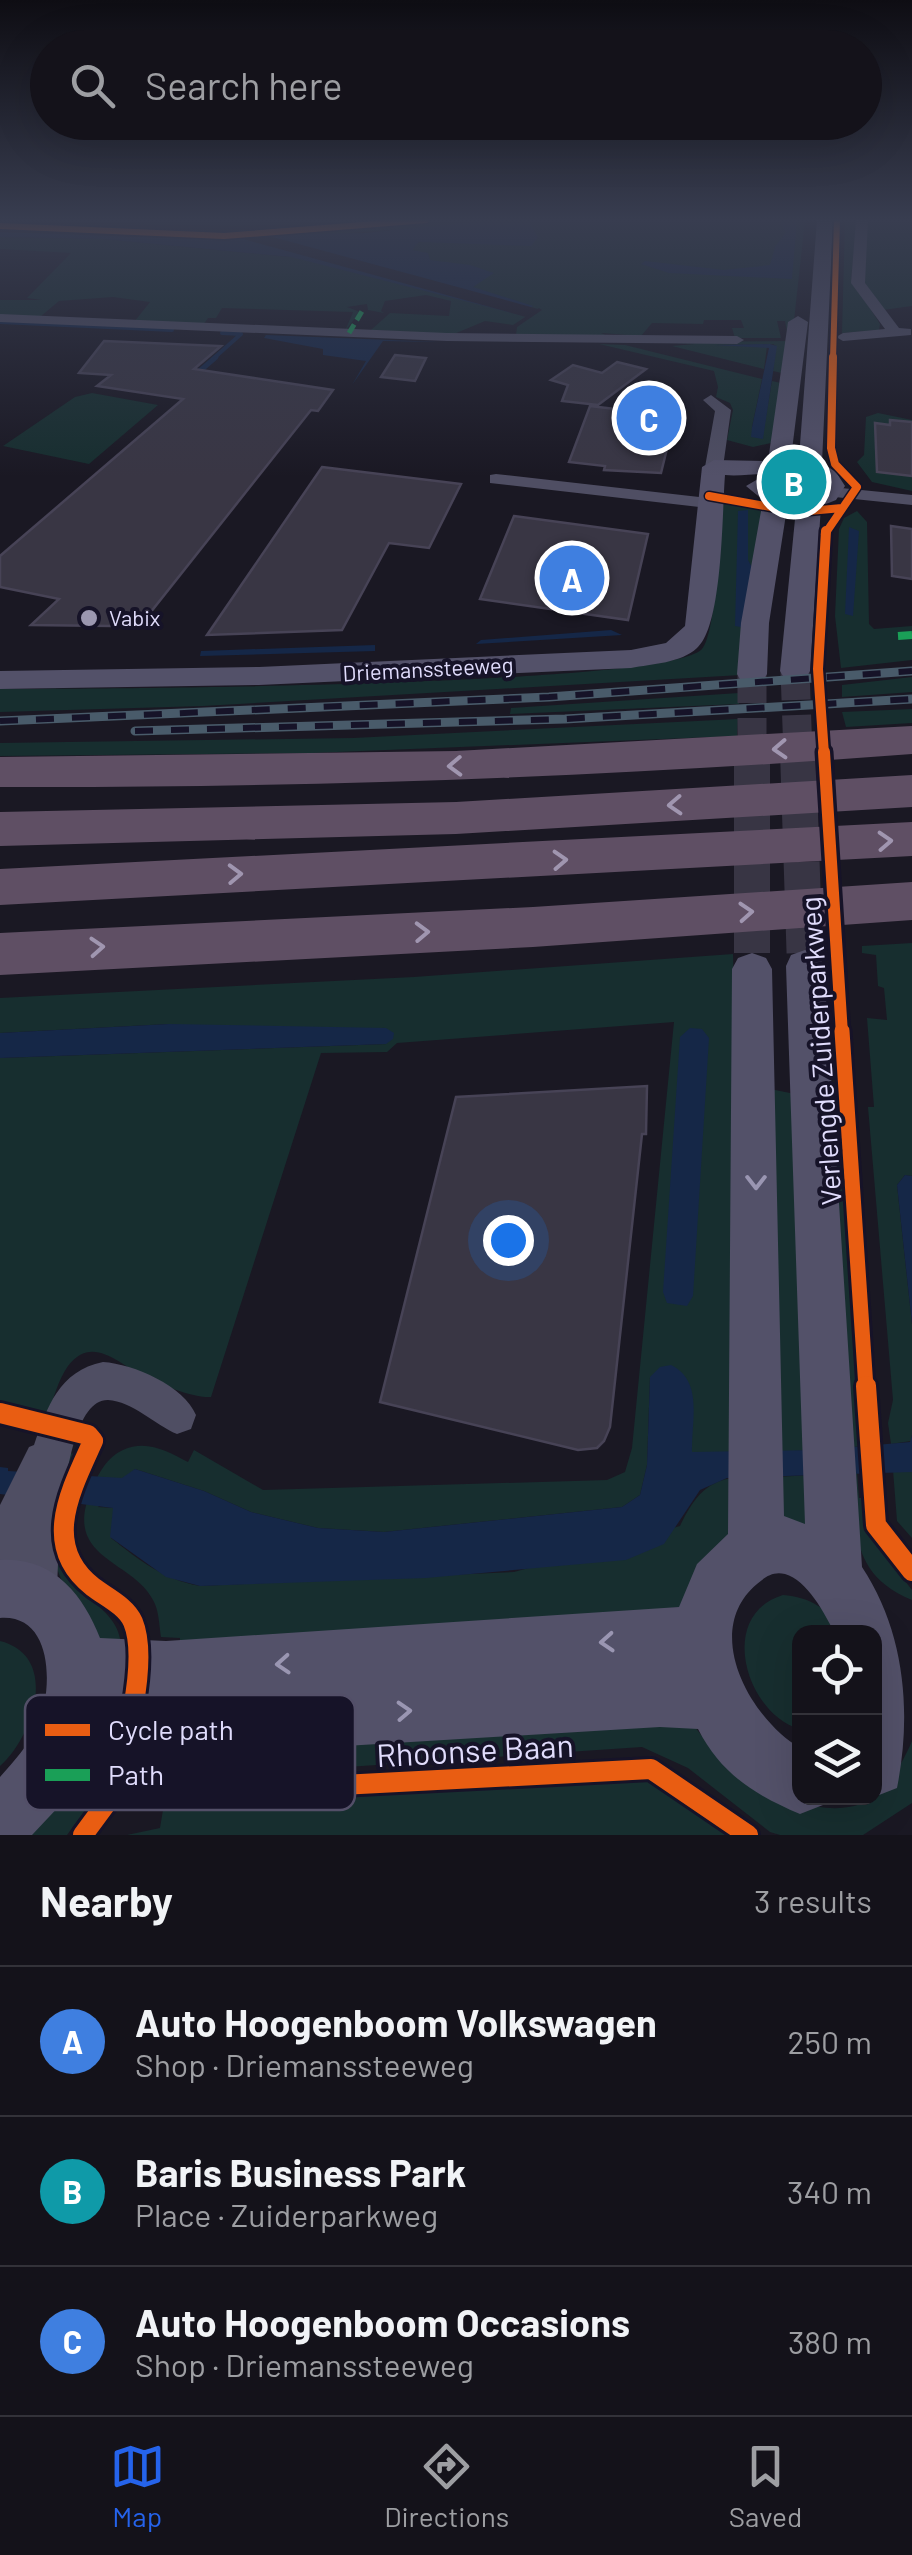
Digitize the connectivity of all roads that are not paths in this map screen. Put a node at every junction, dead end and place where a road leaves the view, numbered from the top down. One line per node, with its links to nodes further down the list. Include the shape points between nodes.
1 (797, 306): 12 (main road)
2 (820, 306): 10 (main road)
3 (875, 306): 5 (street)
4 (0, 318): 8 (street, via 459,338)
5 (895, 332): 6 (street); 7 (street)
6 (912, 332)
7 (843, 337)
8 (737, 340)
9 (711, 400): 13 (street, Driemanssteeweg, via 723,410)
10 (810, 468): 12 (main road); 14 (main road)
11 (496, 479): 13 (street)
12 (769, 479): 13 (main road); 14 (main road); 17 (main road)
13 (711, 484): 18 (main road, Driemanssteeweg, via 698,626 685,645 665,653 335,674)
14 (824, 492): 15 (street); 16 (main road)
15 (908, 499)
16 (795, 671)
17 (752, 674)
18 (0, 680)
19 (912, 740): 20 (highway, one-way to 20, via 488,764)
20 (0, 772)
21 (912, 791): 23 (highway, one-way to 23)
22 (0, 797): 23 (highway)
23 (419, 820): 24 (highway)
24 (0, 829)
25 (912, 839): 27 (highway, one-way to 25, via 425,868)
26 (0, 876): 27 (highway)
27 (138, 877): 28 (highway)
28 (0, 887)
29 (912, 900): 30 (highway, one-way to 29)
30 (0, 954)
31 (805, 966): 37 (main road, Verlengde Zuiderparkweg)
32 (752, 970): 35 (main road, one-way to 35)
33 (178, 1415): 34 (street, via 118,1382 94,1382 73,1396)
34 (54, 1442): 36 (street); 38 (street, via 36,1561)
35 (757, 1527): 37 (main road); 40 (main road, via 712,1597)
36 (0, 1549)
37 (835, 1563): 39 (main road)
38 (18, 1592): 41 (main road, via 63,1620)
39 (897, 1615): 42 (main road, via 895,1648)
40 (704, 1636): 41 (main road, one-way to 41, via 166,1672); 44 (main road)
41 (77, 1662): 43 (main road)
42 (906, 1682): 46 (main road, via 898,1721)
43 (76, 1695)
44 (716, 1699): 45 (main road, Rhoonse Baan, one-way to 44, via 660,1696); 47 (main road, via 749,1750)
45 (355, 1714)
46 (882, 1750)
47 (792, 1779)
48 (25, 1799): 49 (main road)
49 (0, 1819)

